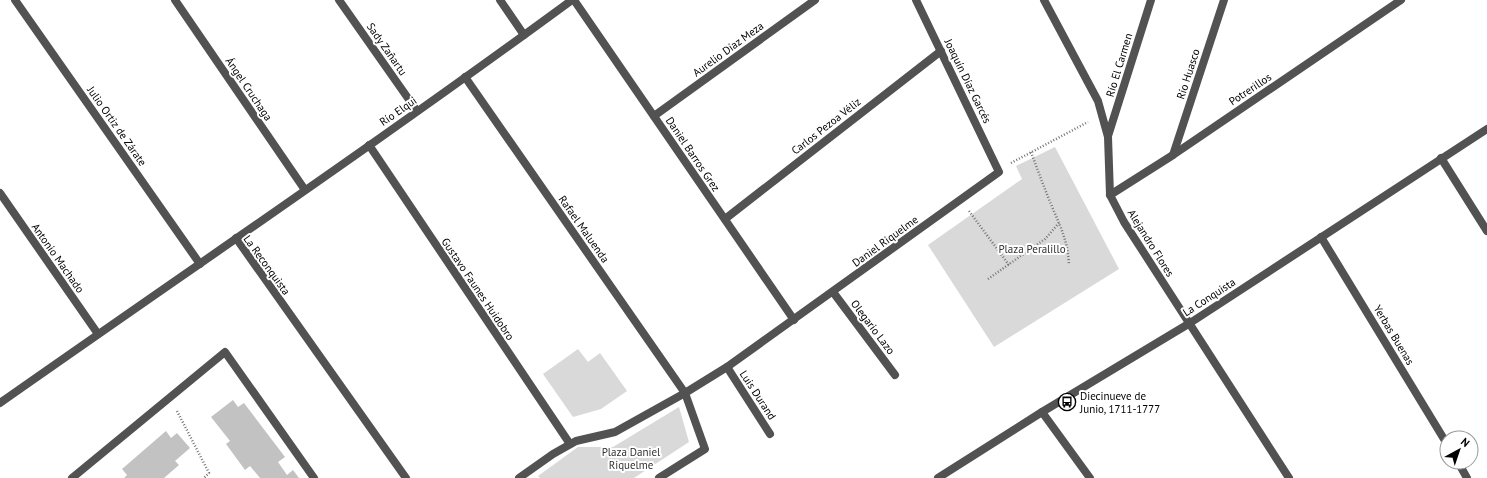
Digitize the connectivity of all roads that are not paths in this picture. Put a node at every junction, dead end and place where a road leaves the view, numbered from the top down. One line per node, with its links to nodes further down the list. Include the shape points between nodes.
1 (15, 0): 30 (street, Julio Ortiz de Zárate)
2 (175, 0): 23 (street, Ángel Cruchaga)
3 (339, 0): 15 (street, Sady Zañartu)
4 (500, 0): 12 (street)
5 (573, 0): 12 (street, Río Elqui); 16 (street, Daniel Barros Grez)
6 (815, 0): 16 (street, Aurelio Díaz Meza)
7 (916, 0): 13 (street, Joaquín Díaz Garcés)
8 (1044, 0): 18 (street, Alejandro Flores, via 1098,101)
9 (1151, 0): 18 (street, Río El Carmen)
10 (1224, 0): 20 (street, Río Huasco)
11 (1401, 0): 20 (street, Potrerillos)
12 (524, 35): 14 (street, Río Elqui)
13 (941, 50): 22 (street, Joaquín Díaz Garcés); 26 (street, Carlos Pezoa Véliz)
14 (465, 77): 15 (street, Río Elqui); 37 (street, Rafael Maluenda)
15 (417, 111): 19 (street, Río Elqui)
16 (654, 116): 26 (street, Daniel Barros Grez)
17 (1487, 129): 21 (street, La Conquista)
18 (1108, 137): 25 (street, Alejandro Flores)
19 (369, 145): 23 (street, Río Elqui); 42 (street, Gustavo Faunes Huidobro)
20 (1173, 155): 25 (street, Potrerillos)
21 (1441, 158): 27 (street); 28 (street, La Conquista)
22 (999, 172): 31 (street, Daniel Riquelme)
23 (305, 190): 29 (street, Río Elqui)
24 (0, 193): 34 (street, Antonio Machado)
25 (1110, 195): 33 (street, Alejandro Flores, via 1124,222)
26 (724, 219): 32 (street, Daniel Barros Grez)
27 (1487, 231)
28 (1321, 237): 33 (street, La Conquista); 40 (street, Yerbas Buenas)
29 (236, 238): 30 (street, La Reconquista); 46 (street, La Reconquista)
30 (200, 264): 34 (street, La Reconquista)
31 (833, 292): 32 (street, Daniel Riquelme); 36 (street, Olegario Lazo)
32 (794, 320): 35 (street, Daniel Riquelme)
33 (1190, 323): 39 (street, La Conquista); 50 (street, Alejandro Flores)
34 (98, 334): 38 (street, La Reconquista)
35 (727, 367): 37 (street, Daniel Riquelme); 41 (street, Luis Durand)
36 (895, 375)
37 (684, 393): 42 (street, Daniel Riquelme, via 615,432); 47 (street, via 705,449)
38 (0, 402)
39 (1042, 412): 48 (street, La Conquista); 49 (street)
40 (1439, 431)
41 (770, 434)
42 (570, 444): 43 (street, Daniel Riquelme)
43 (521, 477)
44 (72, 478): 45 (street, via 225,352)
45 (314, 478)
46 (406, 478)
47 (659, 478)
48 (938, 478)
49 (1090, 478)
50 (1289, 478)

